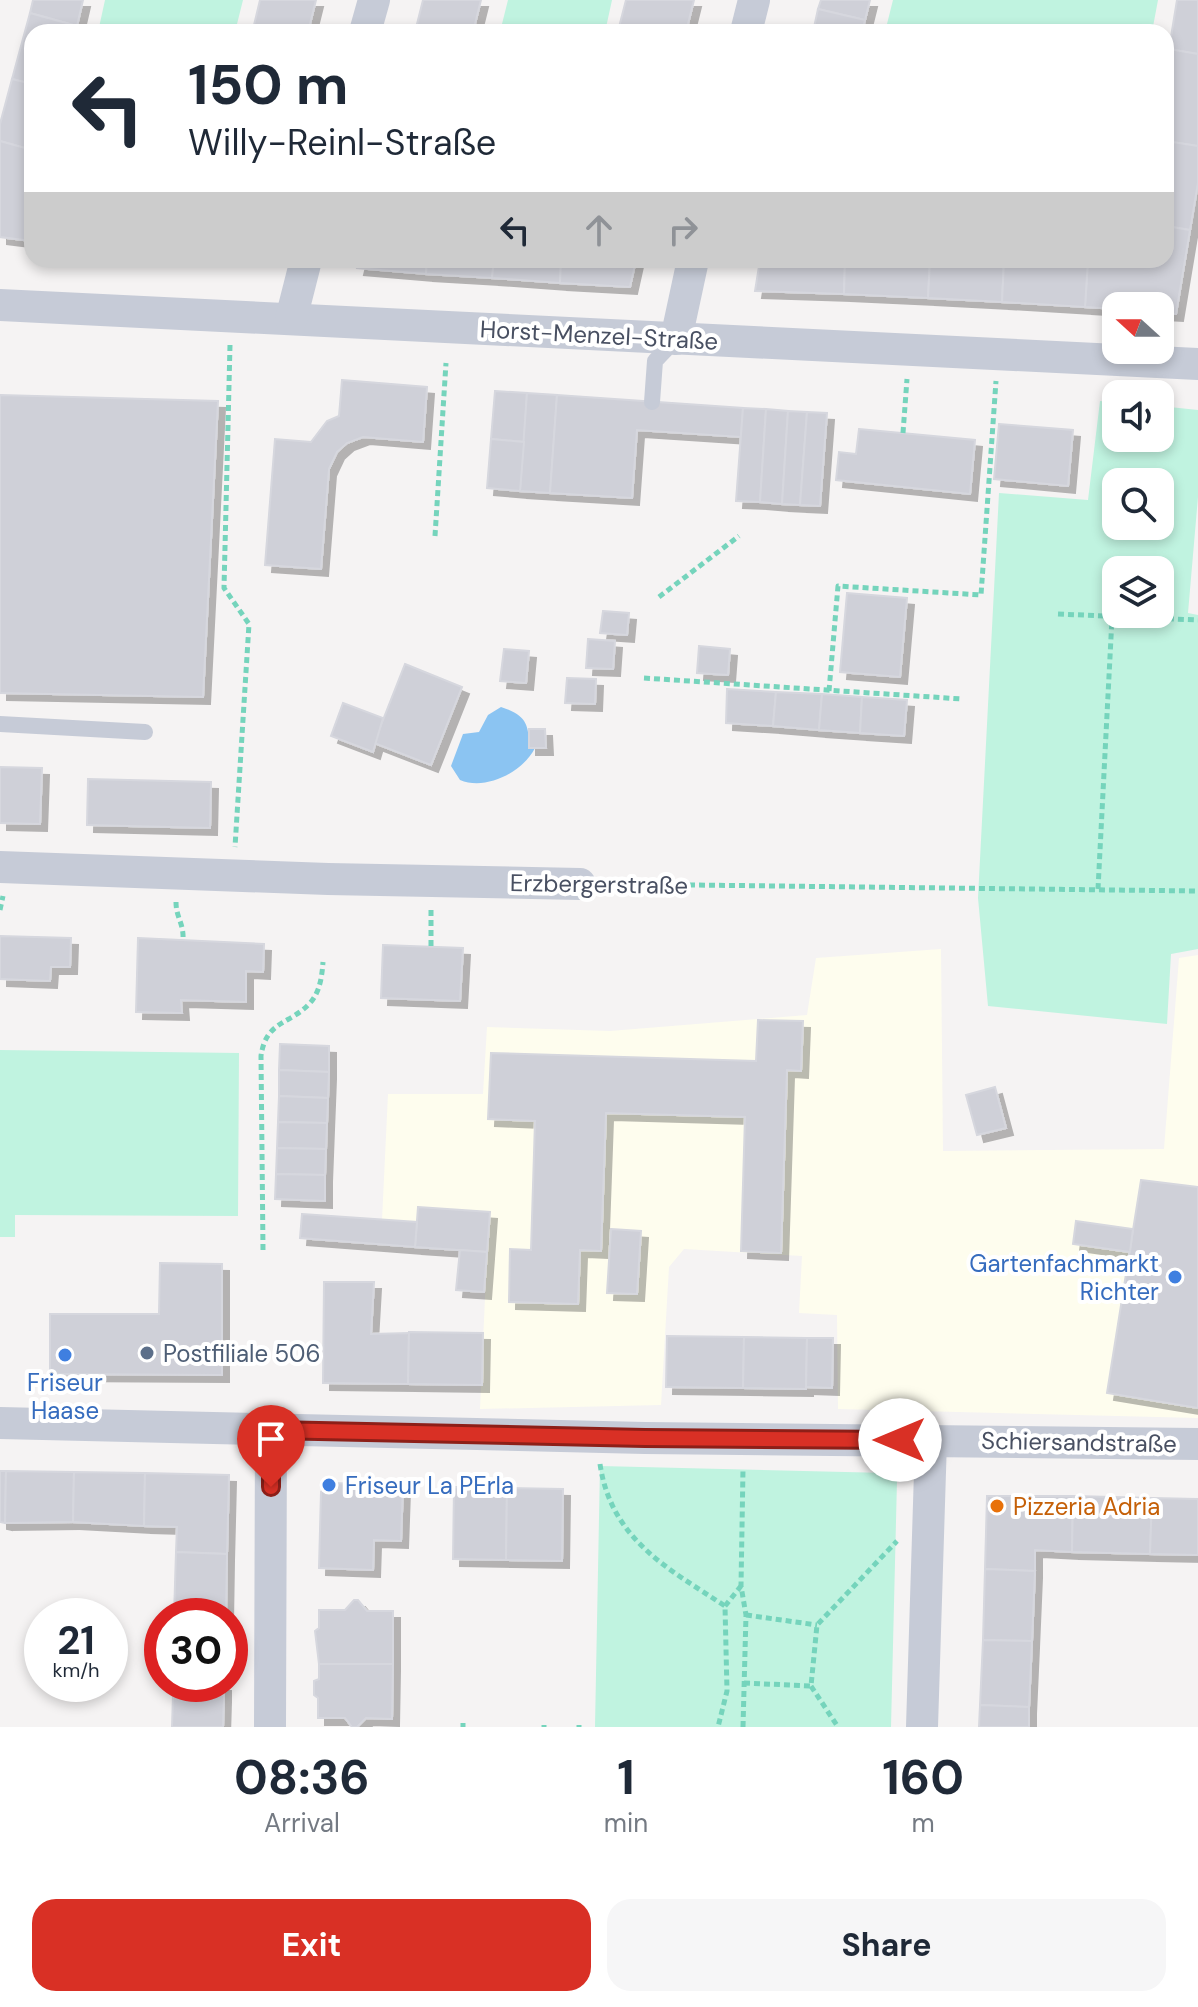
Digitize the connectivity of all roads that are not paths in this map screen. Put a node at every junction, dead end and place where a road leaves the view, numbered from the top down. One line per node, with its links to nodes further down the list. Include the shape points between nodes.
1 (374, 0): 3 (street)
2 (754, 0): 4 (street)
3 (367, 24)
4 (748, 24)
5 (304, 268): 8 (street)
6 (691, 268): 9 (street)
7 (0, 305): 8 (street, Horst-Menzel-Straße)
8 (291, 319): 9 (street, Horst-Menzel-Straße)
9 (676, 339): 10 (street, Horst-Menzel-Straße); 11 (lane, via 655,361)
10 (1198, 364)
11 (652, 402)
12 (0, 724): 13 (lane)
13 (145, 732)
14 (0, 867): 15 (street, Erzbergerstraße)
15 (580, 884)
16 (0, 1423): 17 (street, Schiersandstraße)
17 (271, 1430): 18 (street, Schiersandstraße); 20 (street)
18 (931, 1440): 19 (street, Schiersandstraße); 21 (street)
19 (1198, 1444)
20 (270, 1727)
21 (922, 1727)

